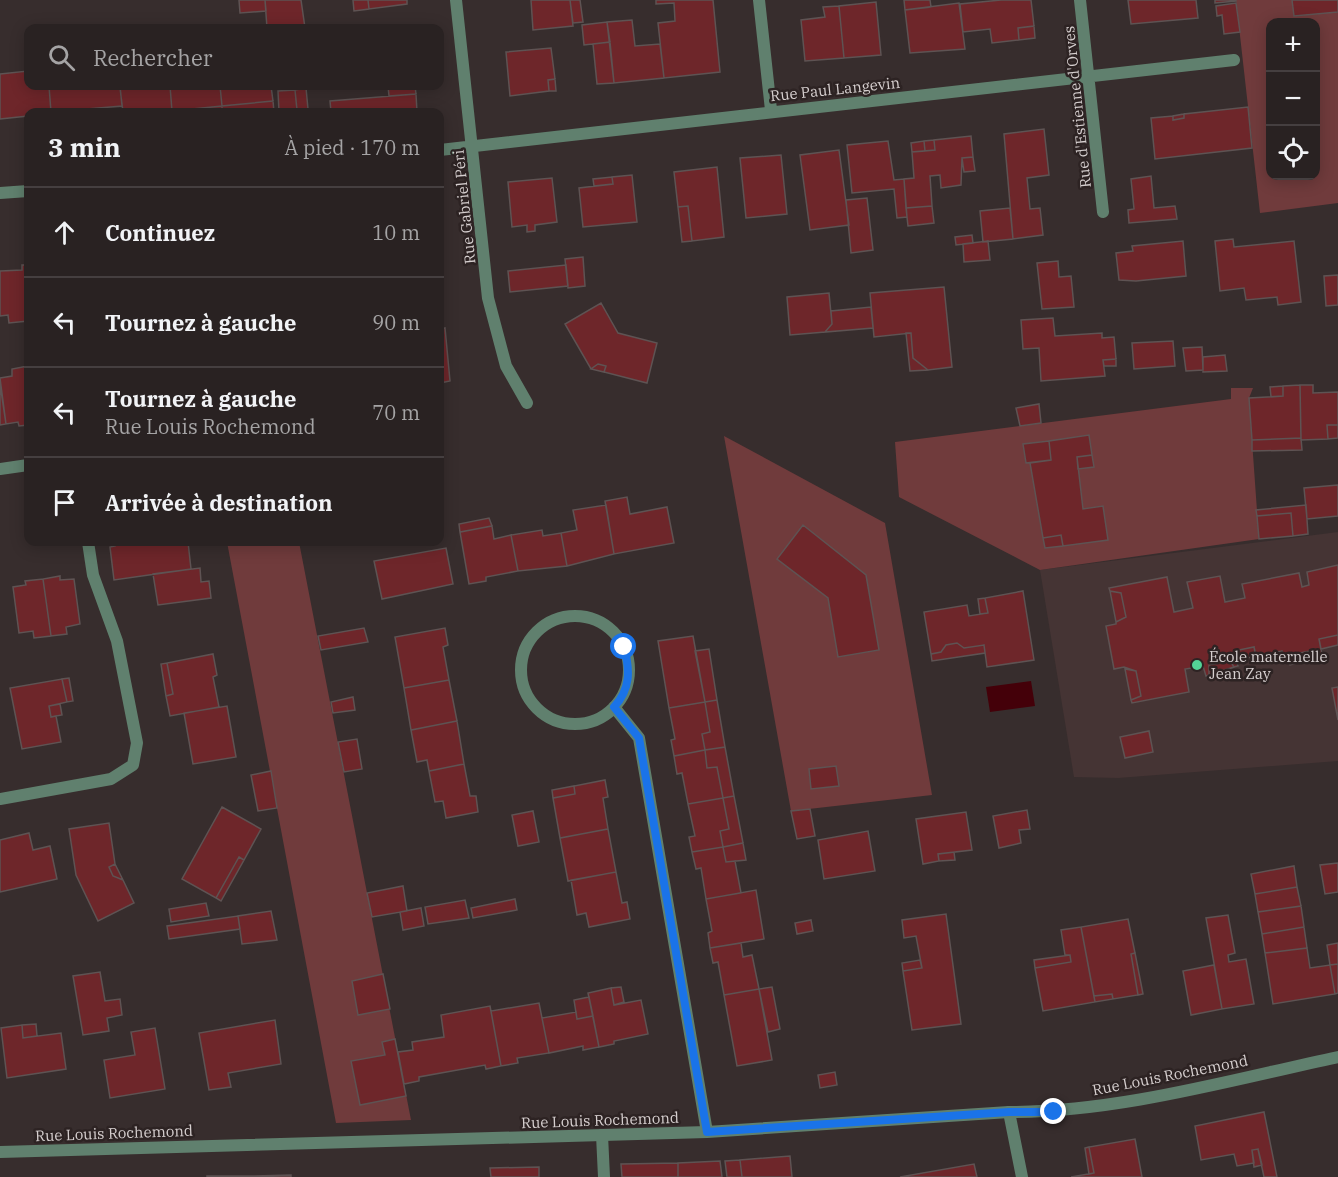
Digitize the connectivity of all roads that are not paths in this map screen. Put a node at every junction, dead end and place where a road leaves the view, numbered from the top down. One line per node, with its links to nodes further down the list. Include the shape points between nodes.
1 (456, 0): 7 (street, Rue Gabriel Péri)
2 (759, 0): 6 (street)
3 (1080, 0): 5 (street, Rue d'Estienne d'Orves)
4 (1234, 60): 5 (street, Rue Paul Langevin)
5 (1089, 77): 6 (street, Rue Paul Langevin); 11 (street, Rue d'Estienne d'Orves)
6 (771, 110): 7 (street, Rue Paul Langevin)
7 (473, 146): 8 (street, Rue Paul Langevin); 12 (street, Rue Gabriel Péri, via 488,298 506,366)
8 (444, 150)
9 (24, 190): 10 (street)
10 (0, 193)
11 (1103, 212)
12 (527, 403)
13 (24, 466): 14 (street)
14 (0, 469)
15 (89, 546): 17 (street, via 93,575 117,641 137,743 133,765 111,779)
16 (614, 707): 16 (street, via 628,683 629,665 624,647 614,633 583,616 556,620 534,634 524,649 520,666 529,701 542,714 575,725 593,721); 20 (street, via 639,738)
17 (0, 799)
18 (1338, 1057): 19 (street, Rue Louis Rochemond, via 1163,1094 1065,1110)
19 (1009, 1112): 20 (street, Rue Louis Rochemond); 24 (street)
20 (707, 1132): 21 (street, Rue Louis Rochemond)
21 (602, 1135): 22 (street, Rue Louis Rochemond); 23 (street)
22 (0, 1152)
23 (604, 1177)
24 (1022, 1177)

